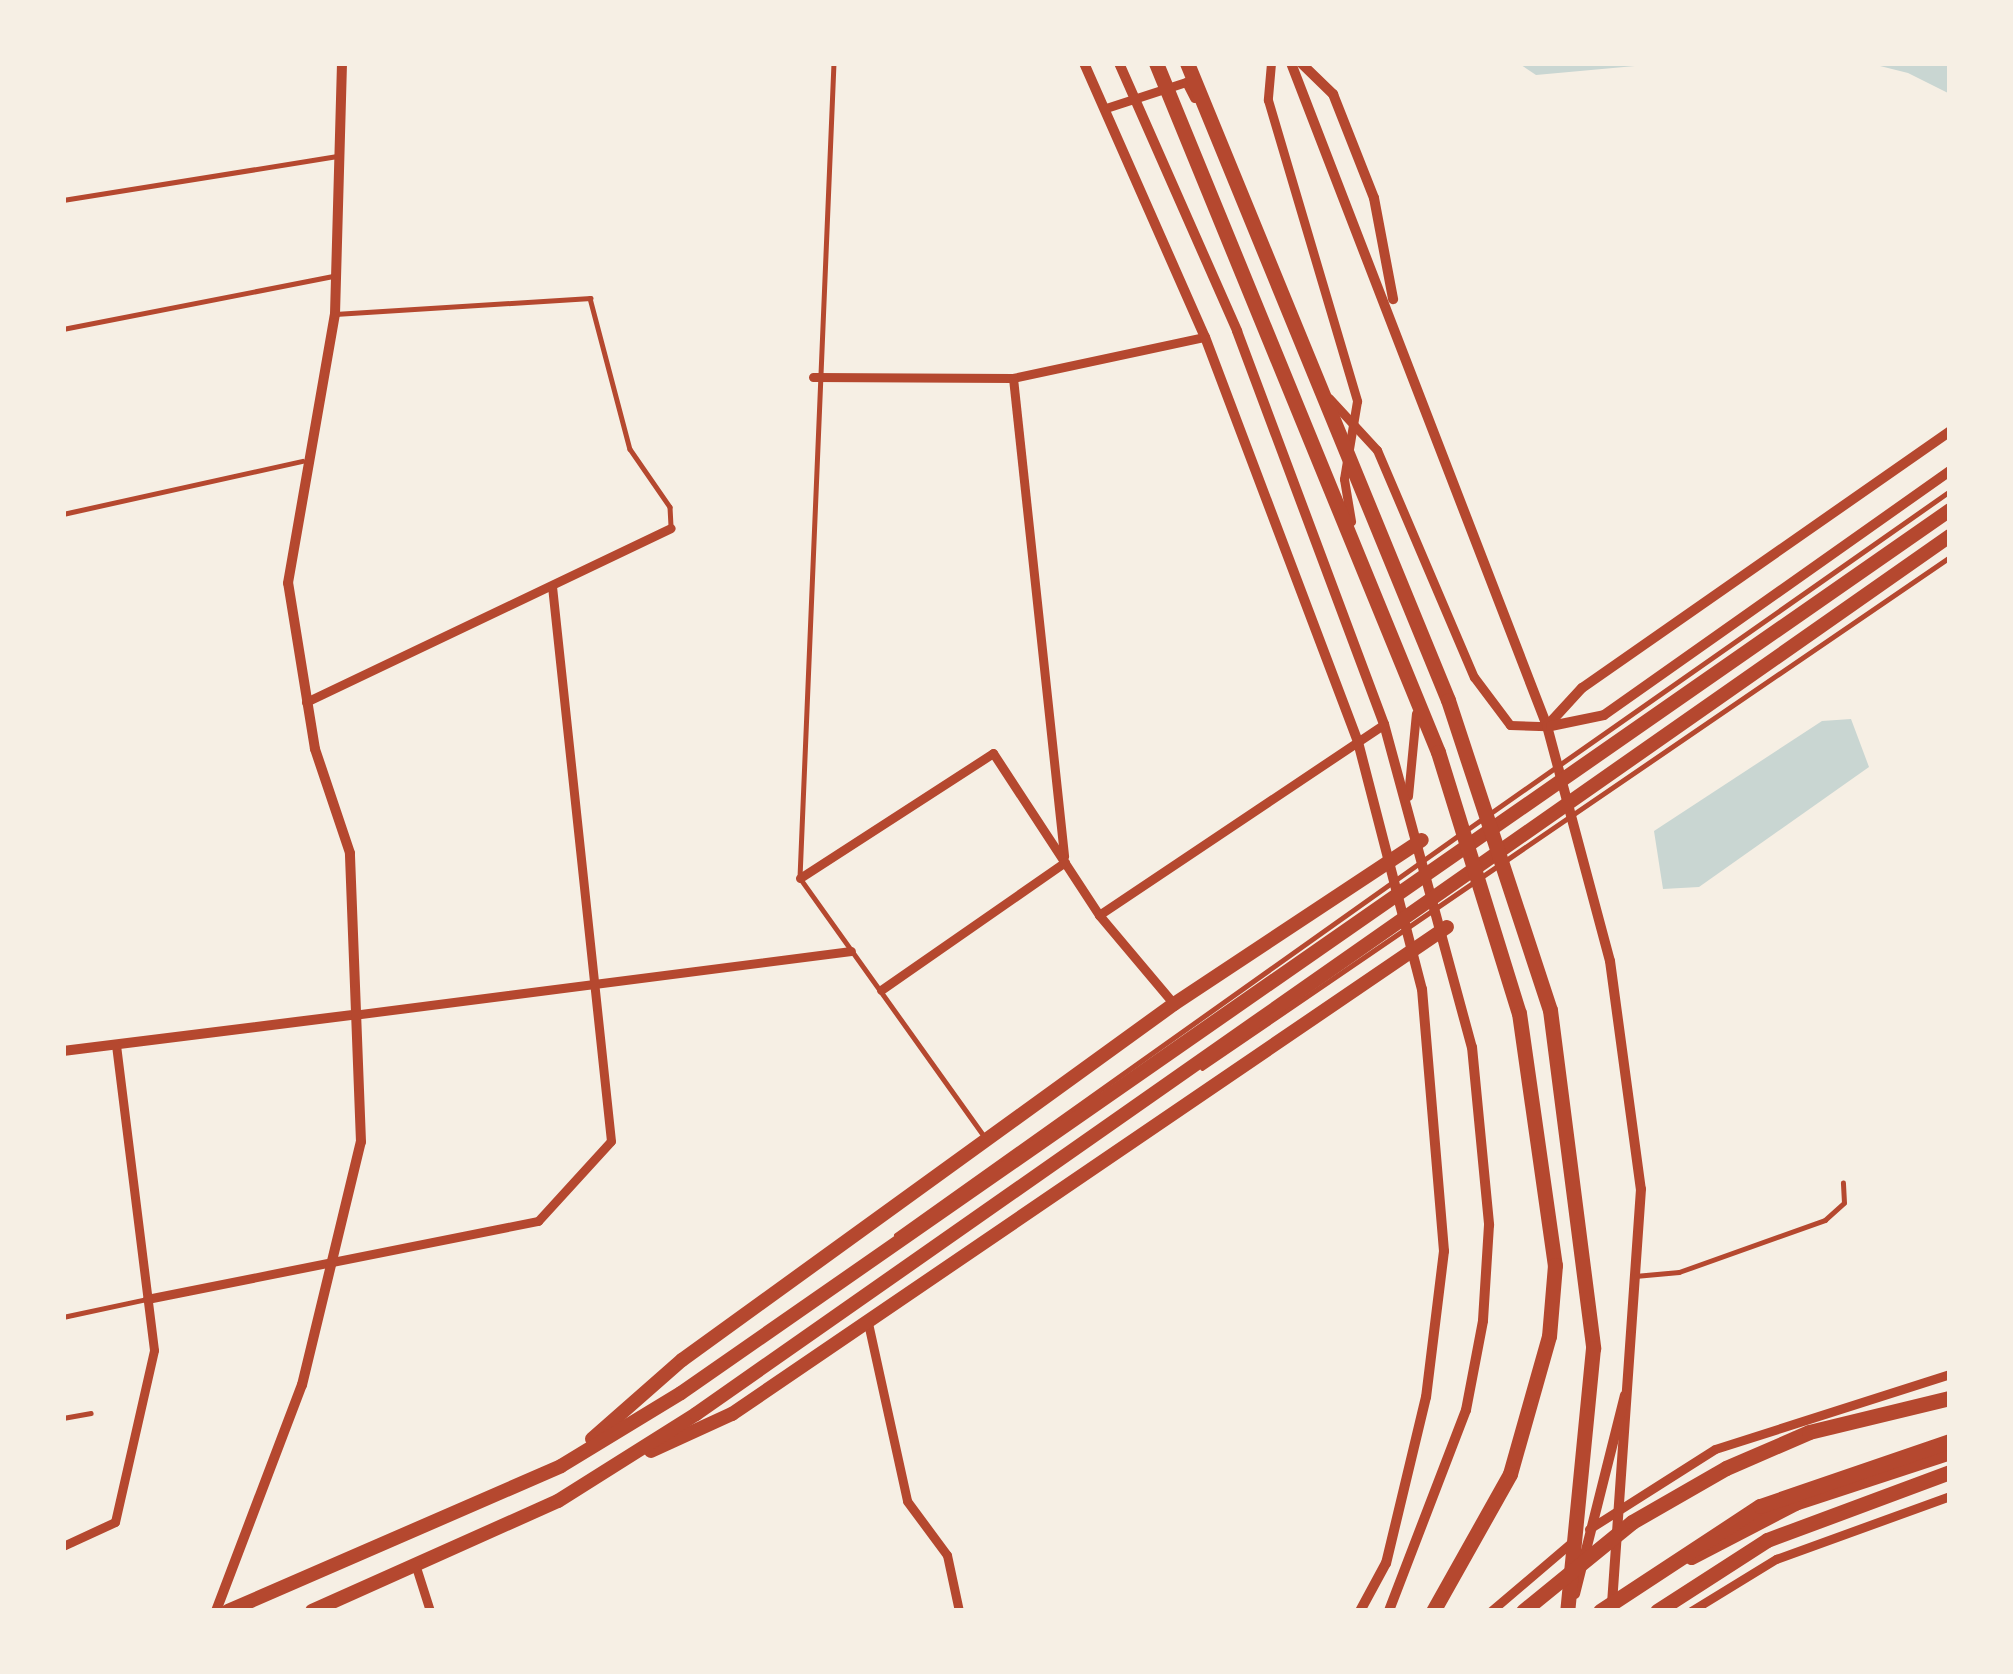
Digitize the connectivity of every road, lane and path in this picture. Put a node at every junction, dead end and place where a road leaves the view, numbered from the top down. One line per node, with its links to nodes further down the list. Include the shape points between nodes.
1 (342, 63): 12 (street)
2 (834, 63): 19 (lane)
3 (1084, 63): 11 (street)
4 (1118, 63): 10 (street)
5 (1156, 63): 80 (highway, via 1481,872 1519,1013 1555,1265 1535,1407)
6 (1187, 63): 83 (highway, via 1506,862 1550,1010 1588,1272 1593,1423)
7 (1271, 63): 22 (street, via 1268,100 1334,312)
8 (1291, 63): 16 (street)
9 (1301, 63): 16 (street, via 1333,94 1374,198)
10 (1135, 98): 11 (street); 22 (street, via 1186,82 1326,394); 33 (street, via 1237,331)
11 (1106, 108): 18 (street)
12 (339, 156): 13 (lane); 14 (street)
13 (63, 200)
14 (338, 276): 15 (street); 17 (lane)
15 (335, 314): 23 (street); 28 (lane, via 590,298 630,449 670,507)
16 (1397, 326): 34 (street)
17 (63, 329)
18 (1205, 337): 20 (street); 35 (street)
19 (813, 377): 20 (street); 40 (lane)
20 (1013, 378): 39 (street)
21 (1950, 430): 34 (street, via 1582,688)
22 (1357, 432): 34 (street, via 1376,451 1474,677 1510,725); 36 (street, via 1346,505 1416,713)
23 (302, 461): 27 (lane); 32 (street, via 287,560)
24 (1950, 471): 34 (street, via 1604,716)
25 (1950, 491): 54 (lane)
26 (1950, 510): 54 (main road)
27 (63, 514)
28 (671, 528): 31 (street)
29 (1950, 536): 51 (main road)
30 (1950, 557): 51 (lane, via 1301,1008)
31 (552, 586): 32 (street); 45 (street)
32 (306, 702): 48 (street, via 350,853)
33 (1384, 724): 35 (street); 36 (street)
34 (1547, 726): 56 (street, via 1622,1017 1641,1189)
35 (1358, 742): 38 (street); 41 (street)
36 (1408, 796): 37 (street)
37 (1422, 840): 38 (main road); 42 (street)
38 (1395, 860): 44 (street); 47 (main road)
39 (1065, 862): 40 (street, via 993,753); 41 (street); 46 (street)
40 (800, 878): 43 (lane)
41 (1099, 914): 47 (street)
42 (1447, 927): 44 (main road); 79 (street, via 1485,1145 1484,1321 1466,1409)
43 (850, 951): 45 (street); 46 (lane)
44 (1415, 951): 59 (main road); 78 (street, via 1443,1154 1444,1251 1426,1397 1386,1563)
45 (594, 983): 48 (street); 55 (street, via 611,1141 582,1182 538,1221)
46 (881, 990): 52 (lane)
47 (1174, 1004): 52 (main road)
48 (352, 1015): 49 (street); 55 (street, via 361,1142)
49 (116, 1044): 50 (street); 57 (street)
50 (63, 1051)
51 (1115, 1120): 68 (main road)
52 (989, 1144): 67 (main road, via 682,1360)
53 (1843, 1183): 56 (lane, via 1844,1203 1805,1229)
54 (888, 1247): 67 (main road)
55 (331, 1266): 57 (street); 73 (street, via 302,1385)
56 (1635, 1276): 61 (street)
57 (147, 1299): 58 (lane); 71 (street, via 154,1350 115,1522)
58 (63, 1317)
59 (868, 1323): 68 (main road, via 732,1414); 77 (street, via 907,1501 946,1555)
60 (1950, 1374): 81 (street, via 1715,1449 1621,1505)
61 (1625, 1395): 83 (street); 85 (street, via 1628,1470)
62 (1950, 1398): 82 (highway, via 1809,1432 1631,1522)
63 (92, 1413): 64 (lane)
64 (63, 1418)
65 (1950, 1441): 84 (highway, via 1760,1506)
66 (1950, 1452): 85 (highway, via 1795,1503)
67 (561, 1466): 74 (main road)
68 (608, 1471): 72 (main road)
69 (1950, 1472): 86 (highway, via 1858,1499 1683,1589)
70 (1950, 1496): 87 (street, via 1776,1559)
71 (63, 1546)
72 (416, 1568): 75 (main road); 76 (street)
73 (216, 1611)
74 (228, 1611)
75 (312, 1611)
76 (430, 1611)
77 (959, 1611)
78 (1360, 1611)
79 (1389, 1611)
80 (1433, 1611)
81 (1492, 1611)
82 (1523, 1611)
83 (1569, 1611)
84 (1600, 1611)
85 (1612, 1611)
86 (1657, 1611)
87 (1691, 1611)

